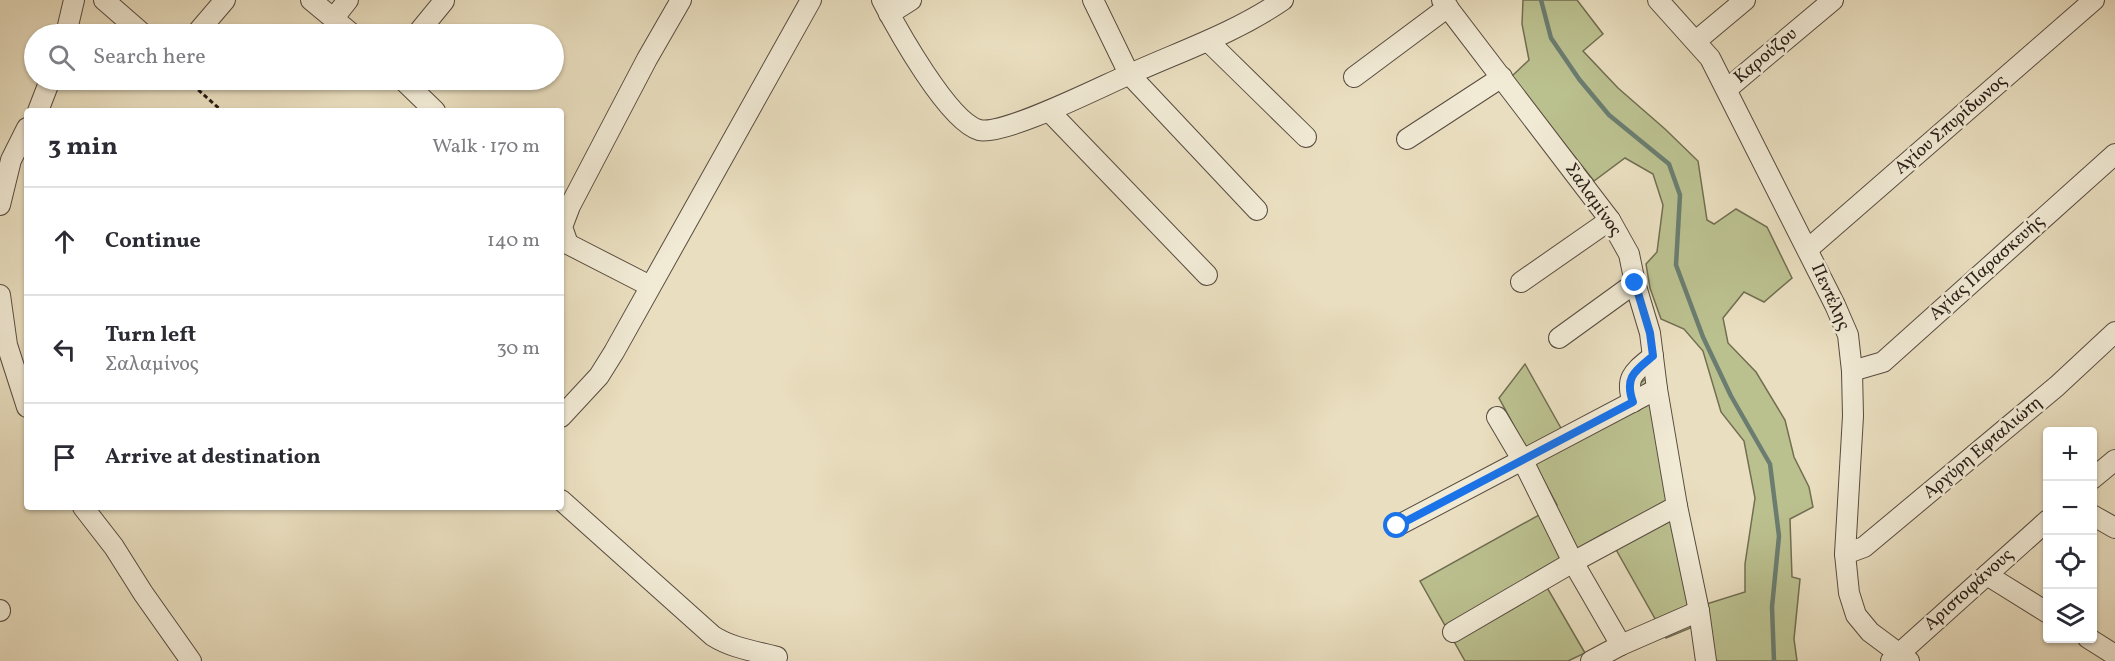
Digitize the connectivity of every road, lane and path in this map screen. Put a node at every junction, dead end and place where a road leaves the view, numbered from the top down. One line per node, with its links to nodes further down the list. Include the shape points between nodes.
1 (74, 0): 19 (street)
2 (104, 0): 20 (street)
3 (225, 0): 21 (street)
4 (311, 0): 18 (street)
5 (348, 0): 18 (street)
6 (681, 0): 45 (street)
7 (811, 0): 51 (street)
8 (911, 0): 17 (street)
9 (1093, 0): 26 (street)
10 (1283, 0): 25 (street)
11 (1658, 0): 24 (street, Πεντέλης)
12 (1745, 0): 24 (street)
13 (1833, 0): 29 (street, Καρούζου)
14 (2094, 0): 47 (street, Αγίου Σπυρίδωνος)
15 (444, 1): 23 (street)
16 (1445, 4): 27 (street); 28 (street, Σαλαμίνος)
17 (886, 7): 36 (street, via 932,83 978,130 993,130)
18 (333, 19): 22 (street)
19 (68, 24)
20 (132, 24)
21 (205, 24)
22 (339, 24)
23 (425, 24)
24 (1696, 41): 29 (street, Πεντέλης)
25 (1209, 42): 26 (street); 38 (street)
26 (1129, 74): 36 (street); 43 (street)
27 (1354, 77)
28 (1502, 77): 39 (street); 44 (street, Σαλαμίνος)
29 (1727, 89): 47 (street, Πεντέλης)
30 (47, 90): 33 (street)
31 (198, 90): 34 (path)
32 (413, 90): 35 (street)
33 (41, 108)
34 (219, 108)
35 (432, 108)
36 (1049, 111): 48 (street)
37 (24, 132): 41 (street)
38 (1306, 137)
39 (1407, 139)
40 (2115, 154): 57 (street, Αγίας Παρασκευής, via 1882,362)
41 (6, 156): 42 (street)
42 (0, 205)
43 (1257, 210)
44 (1610, 220): 49 (street); 50 (street, Σαλαμίνος, via 1629,254)
45 (564, 222)
46 (564, 233): 51 (street, via 568,244)
47 (1808, 249): 57 (street, Πεντέλης, via 1848,335)
48 (1207, 275)
49 (1521, 282)
50 (1635, 283): 55 (street); 56 (street, Σαλαμίνος)
51 (650, 286): 61 (street, via 599,376)
52 (0, 295): 54 (street)
53 (2115, 332): 73 (street, Αργύρη Εφταλιώτη, via 2057,386 1864,547)
54 (3, 338): 59 (street)
55 (1559, 338)
56 (1653, 356): 58 (street, Σαλαμίνος); 60 (street, via 1630,379)
57 (1852, 371): 73 (street, Πεντέλης)
58 (1657, 389): 60 (street); 67 (street, Σαλαμίνος)
59 (24, 398)
60 (1633, 402): 64 (street)
61 (564, 414)
62 (1497, 417): 64 (street)
63 (2115, 460): 65 (street)
64 (1523, 461): 71 (street); 74 (street)
65 (2097, 475)
66 (564, 504): 82 (street, via 713,636 736,647)
67 (1677, 506): 74 (street); 77 (street, Σαλαμίνος)
68 (85, 510): 84 (street)
69 (2097, 518): 72 (street)
70 (2043, 525): 75 (street, Αριστοφάνους)
71 (1397, 526)
72 (2115, 528)
73 (1845, 554): 83 (street, Πεντέλης, via 1856,615)
74 (1573, 562): 78 (street); 80 (street)
75 (1987, 575): 76 (street); 83 (street, Αριστοφάνους)
76 (2043, 610)
77 (1700, 611): 80 (street); 86 (street, Σαλαμίνος)
78 (1453, 632)
79 (2095, 643): 81 (street)
80 (1621, 645): 85 (street)
81 (2115, 655)
82 (777, 657)
83 (1899, 659)
84 (191, 661)
85 (1591, 661)
86 (1706, 661)

